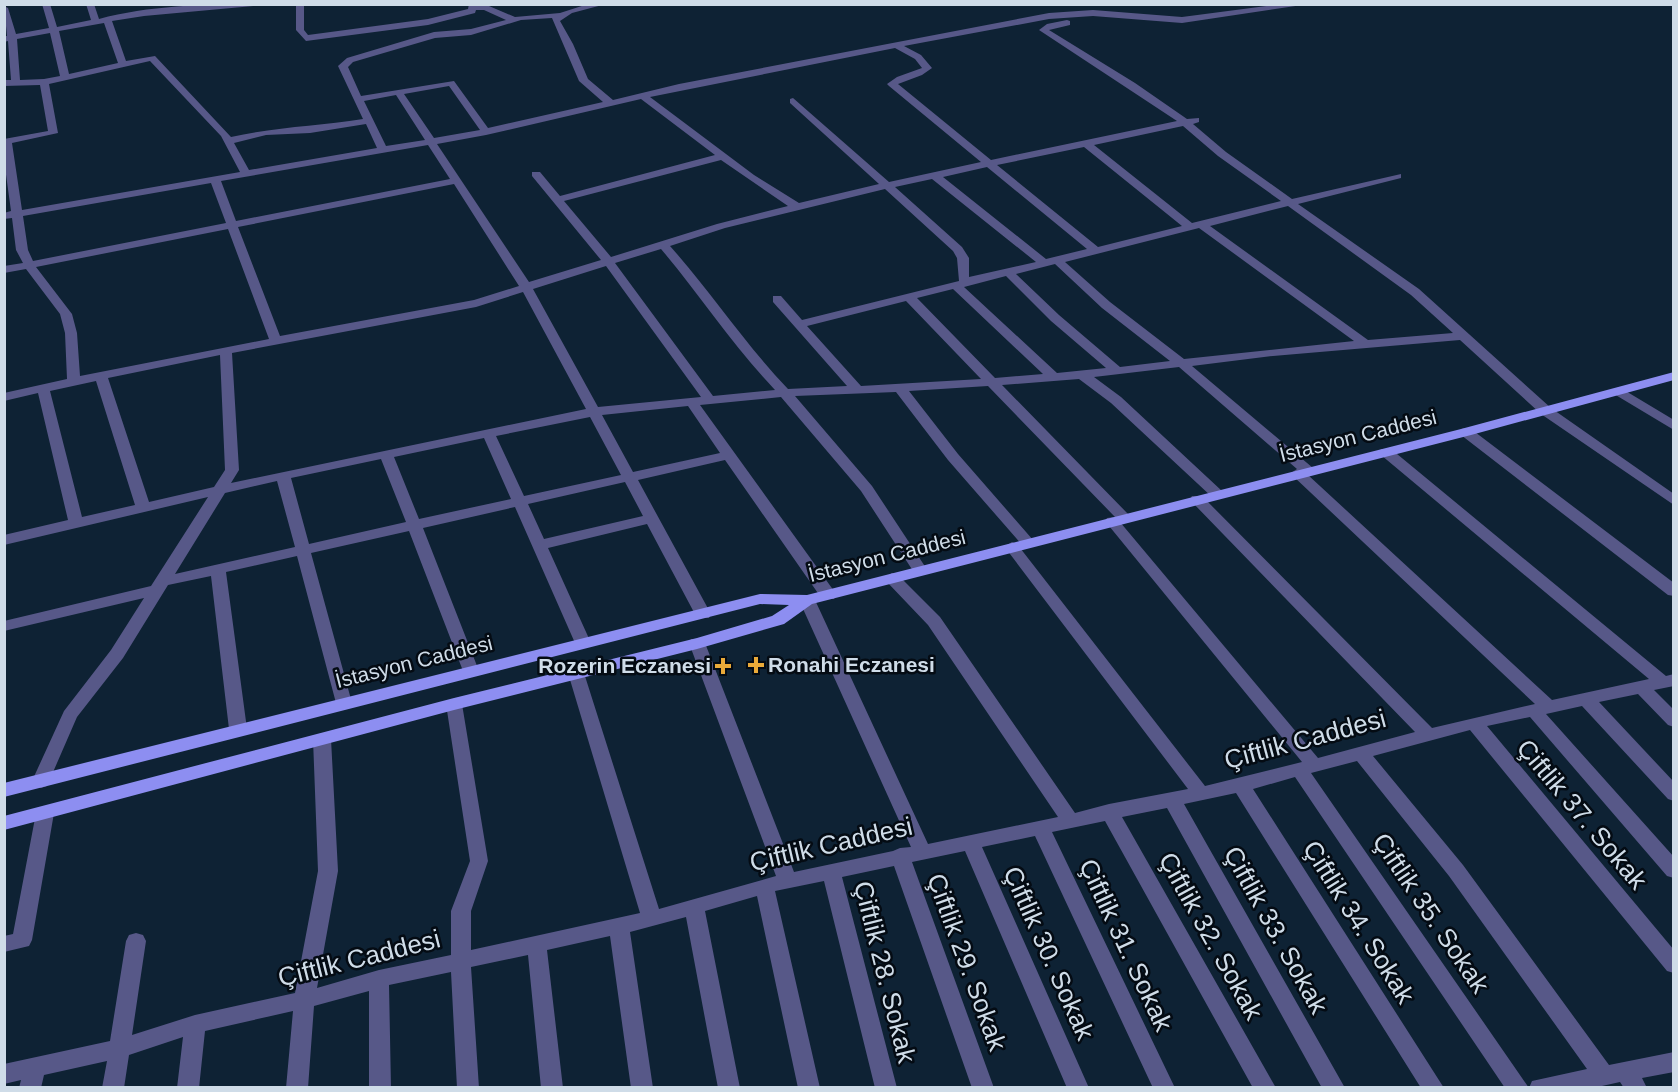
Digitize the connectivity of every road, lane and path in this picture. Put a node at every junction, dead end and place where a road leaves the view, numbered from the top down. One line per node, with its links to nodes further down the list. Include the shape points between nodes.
1 (46, 4): 15 (street)
2 (90, 4): 14 (street)
3 (271, 4): 8 (street)
4 (300, 4): 7 (street, via 300,30 306,38 428,22 472,11)
5 (602, 4): 11 (street)
6 (1305, 4): 10 (street, via 1182,20)
7 (474, 6): 13 (street)
8 (208, 7): 12 (street)
9 (4, 8): 16 (street)
10 (1093, 13): 17 (street, via 1048,16); 29 (street, via 1085,20 1043,30)
11 (559, 15): 13 (street); 27 (street, via 555,23 569,44 579,74)
12 (107, 19): 14 (street); 18 (street)
13 (514, 20): 25 (street, via 471,32 411,41 350,60 343,66)
14 (96, 21): 15 (street)
15 (52, 28): 16 (street); 19 (street, via 64,57)
16 (8, 38): 20 (street)
17 (897, 46): 24 (street); 37 (street, via 918,57 927,68 892,84)
18 (123, 65): 19 (street); 31 (street, via 152,58)
19 (65, 78): 21 (street)
20 (16, 82): 21 (street); 22 (street)
21 (44, 82): 36 (street, via 53,133 7,141)
22 (4, 83)
23 (399, 93): 25 (street); 30 (street, via 451,83); 32 (street)
24 (644, 96): 27 (street); 35 (street)
25 (359, 99): 28 (street)
26 (793, 101): 44 (street)
27 (612, 104): 30 (street)
28 (367, 121): 31 (street, via 266,132); 34 (street)
29 (1190, 121): 33 (street); 46 (street, via 1222,154)
30 (486, 132): 32 (street)
31 (229, 141): 38 (street)
32 (429, 142): 34 (street); 43 (street)
33 (1086, 143): 37 (street); 50 (street)
34 (383, 150): 38 (street)
35 (723, 156): 45 (street); 47 (street)
36 (7, 162): 48 (street)
37 (988, 163): 40 (street); 52 (street)
38 (246, 174): 42 (street)
39 (536, 174): 45 (street)
40 (934, 175): 44 (street); 55 (street)
41 (1397, 176): 46 (street)
42 (215, 179): 48 (street); 49 (street)
43 (455, 181): 49 (street); 60 (street)
44 (888, 185): 47 (street); 59 (street, via 961,252)
45 (557, 200): 54 (street)
46 (1290, 202): 50 (street); 64 (street, via 1415,292)
47 (797, 207): 51 (street)
48 (10, 215): 56 (street)
49 (232, 226): 56 (street); 65 (street)
50 (1196, 226): 52 (street); 66 (street)
51 (664, 244): 54 (street); 80 (street)
52 (1095, 250): 53 (street)
53 (1057, 260): 55 (street); 68 (street, via 1106,305)
54 (609, 262): 60 (street); 82 (street)
55 (1044, 263): 58 (street)
56 (29, 265): 57 (street); 75 (street, via 66,314)
57 (4, 270)
58 (1008, 272): 59 (street); 69 (street)
59 (962, 284): 61 (street); 72 (street)
60 (527, 288): 65 (street, via 476,303); 85 (street)
61 (909, 297): 63 (street); 74 (street, Çiftlik 35. Sokak)
62 (777, 299): 63 (street)
63 (799, 324): 78 (street)
64 (1463, 336): 66 (street); 84 (street)
65 (276, 342): 67 (street)
66 (1365, 344): 68 (street)
67 (226, 350): 71 (street); 95 (street, via 232,470)
68 (1183, 364): 69 (street); 92 (street)
69 (1117, 371): 70 (street)
70 (1082, 375): 72 (street); 96 (street, via 1116,400)
71 (101, 376): 75 (street); 100 (street)
72 (1054, 376): 74 (street)
73 (1674, 376): 79 (main road, İstasyon Caddesi)
74 (993, 381): 76 (street); 102 (street, Çiftlik 35. Sokak)
75 (74, 382): 77 (street)
76 (900, 387): 78 (street); 107 (street)
77 (43, 388): 81 (street); 103 (street)
78 (856, 389): 80 (street)
79 (1619, 390): 84 (main road, İstasyon Caddesi); 86 (street)
80 (783, 393): 82 (street); 110 (street, via 867,489)
81 (4, 397)
82 (711, 402): 83 (street)
83 (692, 403): 85 (street); 91 (street)
84 (1546, 411): 88 (main road, İstasyon Caddesi); 98 (street)
85 (593, 412): 87 (street); 94 (street)
86 (1674, 426)
87 (488, 432): 90 (street); 99 (street)
88 (1466, 432): 89 (main road, İstasyon Caddesi); 113 (street)
89 (1386, 452): 92 (main road, İstasyon Caddesi); 122 (street)
90 (386, 453): 93 (street); 104 (street)
91 (728, 455): 94 (street); 114 (street)
92 (1303, 472): 96 (main road, İstasyon Caddesi); 127 (street)
93 (283, 475): 95 (street); 108 (street)
94 (628, 478): 99 (street); 101 (street)
95 (218, 489): 100 (street); 112 (street)
96 (1217, 494): 97 (main road, İstasyon Caddesi)
97 (1197, 499): 102 (main road, İstasyon Caddesi); 131 (street)
98 (1674, 501)
99 (521, 502): 104 (street); 106 (street)
100 (144, 506): 103 (street)
101 (651, 519): 106 (street); 116 (street)
102 (1118, 520): 107 (main road, İstasyon Caddesi); 134 (street, Çiftlik 35. Sokak)
103 (76, 522): 105 (street)
104 (415, 525): 108 (street); 120 (street)
105 (4, 540)
106 (540, 545): 118 (street)
107 (1020, 545): 110 (main road, İstasyon Caddesi); 138 (street)
108 (302, 551): 109 (street); 125 (street)
109 (218, 569): 112 (street); 130 (street)
110 (920, 571): 111 (main road, İstasyon Caddesi)
111 (892, 578): 114 (main road, İstasyon Caddesi); 143 (street, via 934,621)
112 (161, 586): 117 (street); 135 (street, via 117,654 70,715)
113 (1674, 591)
114 (828, 595): 115 (main road, İstasyon Caddesi)
115 (807, 600): 116 (main road, İstasyon Caddesi, via 760,599); 119 (main road, via 778,620); 147 (street)
116 (703, 614): 118 (main road, İstasyon Caddesi)
117 (4, 626)
118 (583, 643): 120 (main road, İstasyon Caddesi)
119 (697, 643): 121 (main road); 151 (street)
120 (471, 671): 125 (main road, İstasyon Caddesi)
121 (576, 673): 126 (main road); 154 (street)
122 (1668, 681): 123 (street, Çiftlik Caddesi)
123 (1640, 686): 124 (street, Çiftlik Caddesi); 128 (street)
124 (1586, 699): 127 (street, Çiftlik Caddesi); 139 (street)
125 (344, 702): 130 (main road, İstasyon Caddesi)
126 (454, 704): 132 (main road); 159 (street, via 479,861 461,911)
127 (1542, 709): 129 (street, Çiftlik Caddesi); 150 (street)
128 (1674, 720)
129 (1474, 723): 131 (street, Çiftlik Caddesi); 160 (street, Çiftlik 37. Sokak)
130 (238, 729): 135 (main road, İstasyon Caddesi)
131 (1427, 734): 133 (street, Çiftlik Caddesi)
132 (322, 739): 142 (main road); 162 (street, via 328,871)
133 (1360, 753): 134 (street, Çiftlik Caddesi); 168 (street)
134 (1307, 768): 136 (street, Çiftlik Caddesi); 185 (street, Çiftlik 35. Sokak)
135 (41, 781): 137 (main road, İstasyon Caddesi)
136 (1241, 785): 138 (street, Çiftlik Caddesi); 184 (street, Çiftlik 34. Sokak)
137 (4, 790)
138 (1201, 793): 140 (street, Çiftlik Caddesi)
139 (1674, 794)
140 (1171, 798): 141 (street, Çiftlik Caddesi); 183 (street, Çiftlik 33. Sokak)
141 (1109, 811): 143 (street, Çiftlik Caddesi); 182 (street, Çiftlik 32. Sokak)
142 (45, 813): 144 (main road); 157 (street, via 22,940)
143 (1069, 819): 145 (street, Çiftlik Caddesi)
144 (4, 823)
145 (1040, 826): 146 (street, Çiftlik Caddesi); 181 (street, Çiftlik 31. Sokak)
146 (970, 841): 147 (street, Çiftlik Caddesi); 180 (street, Çiftlik 30. Sokak)
147 (922, 851): 148 (street, Çiftlik Caddesi)
148 (900, 855): 149 (street, Çiftlik Caddesi); 179 (street, Çiftlik 29. Sokak)
149 (831, 870): 151 (street, Çiftlik Caddesi); 178 (street, Çiftlik 28. Sokak)
150 (1674, 871)
151 (788, 880): 152 (street, Çiftlik Caddesi)
152 (764, 886): 153 (street, Çiftlik Caddesi); 177 (street)
153 (694, 907): 154 (street, Çiftlik Caddesi); 176 (street)
154 (652, 919): 155 (street, Çiftlik Caddesi)
155 (619, 927): 158 (street, Çiftlik Caddesi); 175 (street)
156 (136, 941): 164 (street)
157 (4, 944)
158 (537, 946): 159 (street, Çiftlik Caddesi); 174 (street)
159 (461, 961): 161 (street, Çiftlik Caddesi); 173 (street)
160 (1674, 965)
161 (379, 979): 162 (street, Çiftlik Caddesi); 172 (street)
162 (304, 1000): 163 (street, Çiftlik Caddesi); 171 (street)
163 (195, 1024): 164 (street, Çiftlik Caddesi); 170 (street)
164 (121, 1048): 167 (street, Çiftlik Caddesi); 169 (street)
165 (1674, 1062): 168 (street)
166 (4, 1074): 167 (street, Çiftlik Caddesi)
167 (32, 1077)
168 (1622, 1078): 186 (street)
169 (113, 1088)
170 (188, 1088)
171 (297, 1088)
172 (380, 1088)
173 (468, 1088)
174 (552, 1088)
175 (642, 1088)
176 (729, 1088)
177 (809, 1088)
178 (886, 1088)
179 (983, 1088)
180 (1078, 1088)
181 (1164, 1088)
182 (1265, 1088)
183 (1334, 1088)
184 (1433, 1088)
185 (1518, 1088)
186 (1540, 1088)

